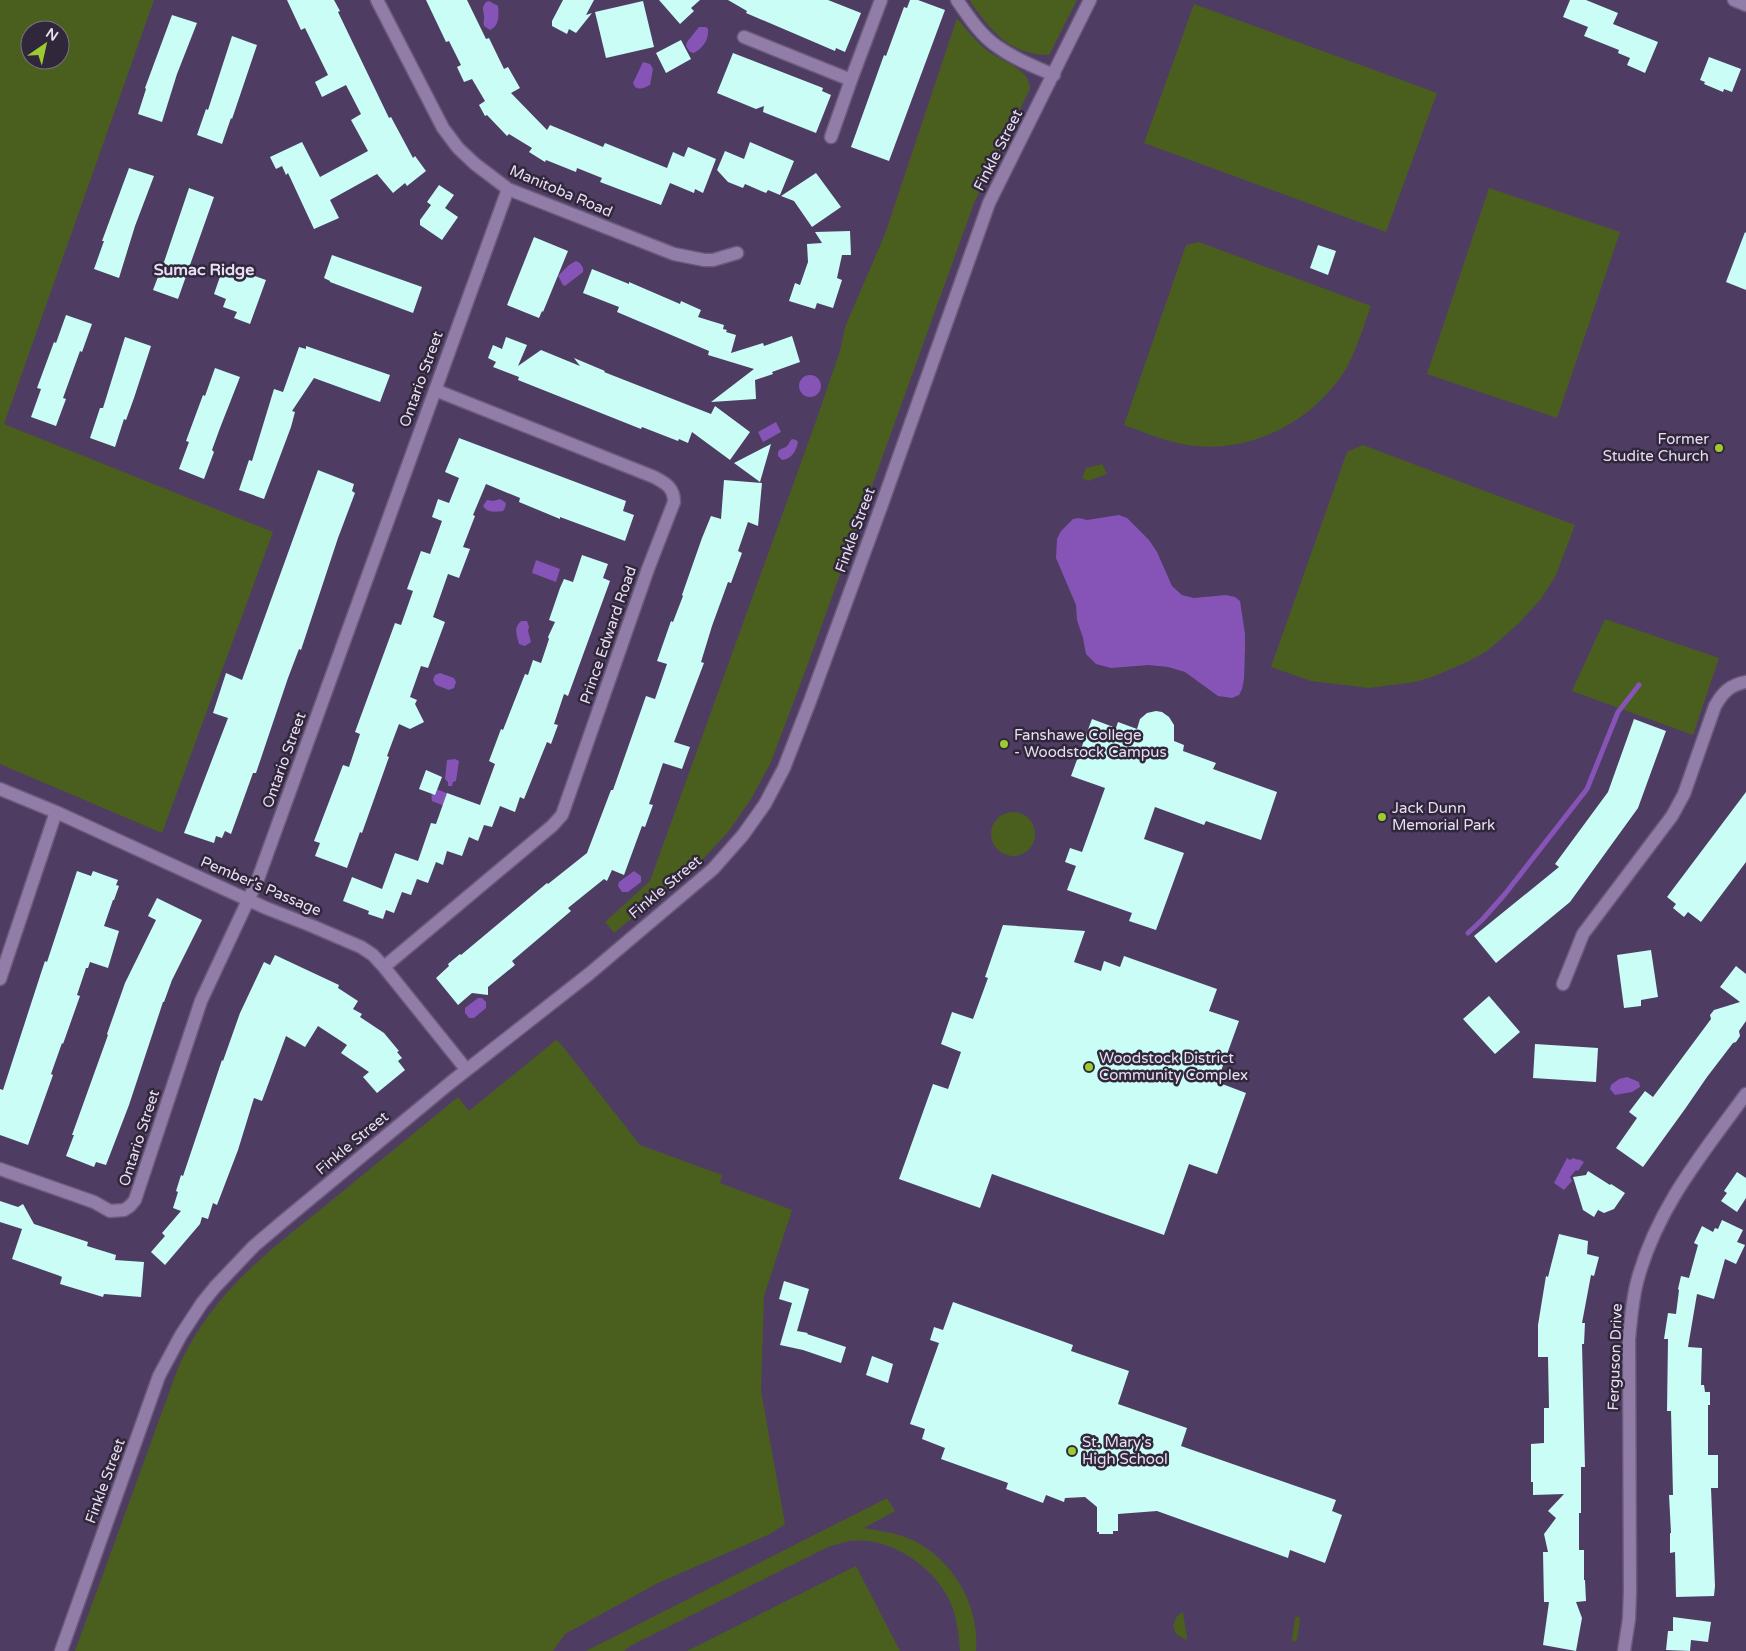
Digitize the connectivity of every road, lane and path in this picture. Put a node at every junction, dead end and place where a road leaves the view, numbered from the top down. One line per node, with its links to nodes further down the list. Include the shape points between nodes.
1 (378, 0): 11 (street, Manitoba Road, via 443,128 458,148)
2 (881, 0): 9 (street)
3 (957, 0): 8 (street, via 996,46)
4 (1090, 0): 8 (street, Finkle Street)
5 (1734, 0): 6 (street)
6 (1746, 5)
7 (744, 38): 9 (street)
8 (1054, 75): 21 (street, Finkle Street, via 989,203 810,701 784,768 765,804 713,869 589,974)
9 (851, 80): 10 (street)
10 (830, 137)
11 (508, 189): 12 (street, Manitoba Road, via 674,254 713,260); 13 (street, Ontario Street)
12 (737, 253)
13 (434, 390): 17 (street, Ontario Street); 18 (street, Prince Edward Road, via 652,476 668,484 674,502 562,815)
14 (1746, 682): 20 (street, via 1735,684 1723,692 1676,810 1583,934)
15 (0, 789): 16 (street, Pember's Passage)
16 (56, 812): 17 (street, Pember's Passage); 19 (street)
17 (249, 900): 18 (street, Pember's Passage, via 361,947); 23 (street, Ontario Street, via 201,1001 133,1203 122,1210 110,1211 94,1202)
18 (384, 967): 21 (street, Pember's Passage)
19 (0, 979)
20 (1563, 984)
21 (466, 1069): 24 (street, Finkle Street, via 254,1246 191,1318 159,1376)
22 (1746, 1094): 25 (street, Ferguson Drive, via 1666,1207 1637,1283 1629,1339 1630,1591)
23 (0, 1169)
24 (61, 1651)
25 (1624, 1651)

